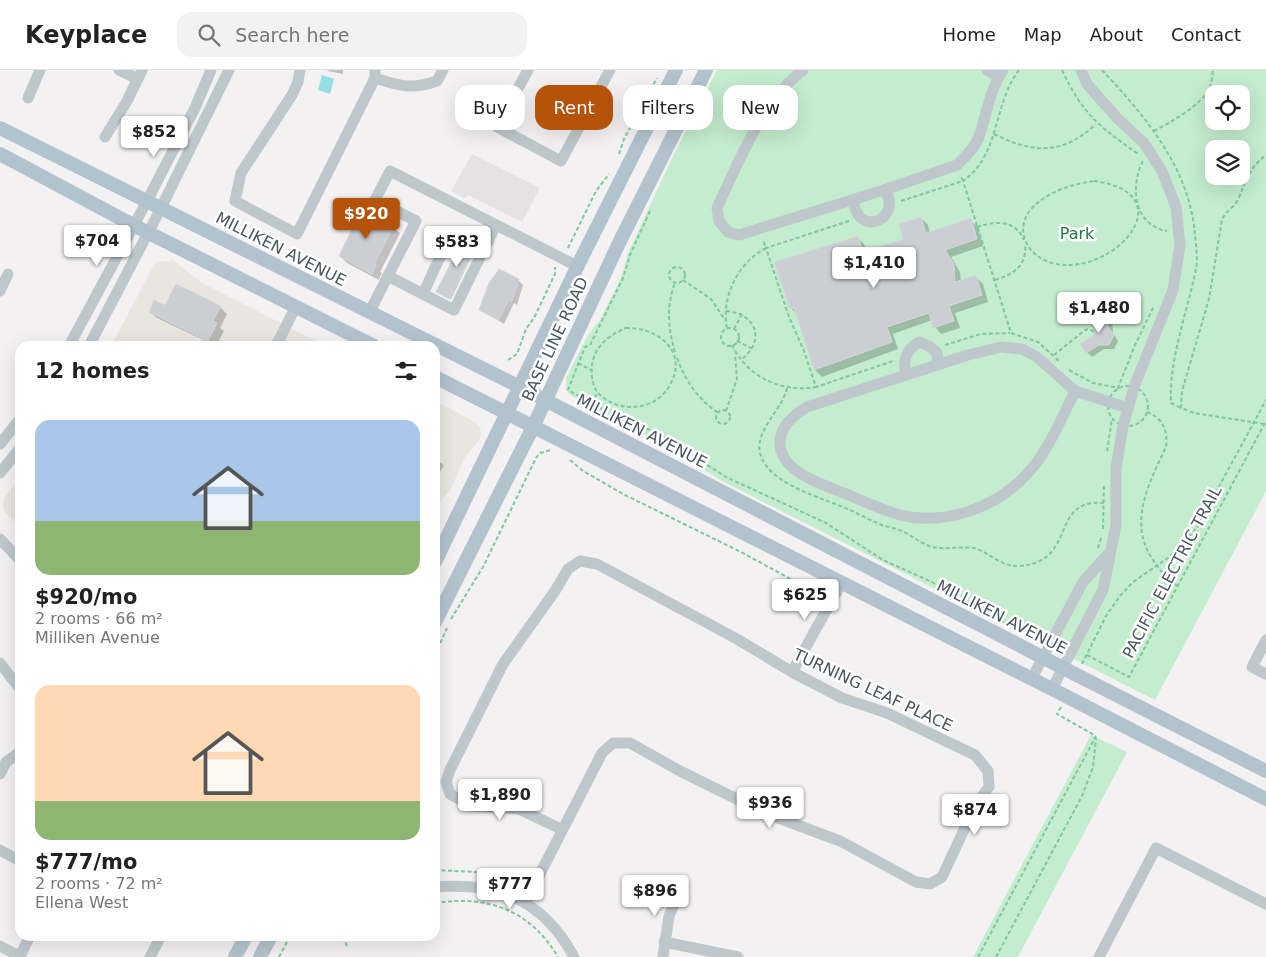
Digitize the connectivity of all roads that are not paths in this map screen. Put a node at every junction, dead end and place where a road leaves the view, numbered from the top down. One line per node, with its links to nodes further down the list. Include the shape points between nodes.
1 (40, 70): 17 (street)
2 (119, 70): 15 (street)
3 (211, 70): 23 (street)
4 (229, 70): 24 (street)
5 (300, 70): 16 (street, via 292,96 241,172 235,201 298,234)
6 (443, 70): 16 (street, via 437,80 419,87 398,85)
7 (528, 70): 8 (street, via 497,127 561,161)
8 (610, 70)
9 (669, 70): 29 (main road, BASE LINE ROAD)
10 (706, 70): 47 (main road, BASE LINE ROAD, via 619,243)
11 (803, 70): 22 (street, via 781,90 768,109 717,208 719,221 728,232 739,235)
12 (987, 70): 14 (street)
13 (1081, 70): 48 (street, via 1087,84 1144,143 1155,159 1176,207 1180,246 1173,290 1147,350)
14 (1001, 73): 21 (street, via 988,101 978,138 968,154 957,164)
15 (140, 74): 19 (street)
16 (375, 74)
17 (28, 98)
18 (0, 128): 23 (main road, MILLIKEN AVENUE)
19 (105, 137)
20 (0, 154): 25 (main road)
21 (884, 190): 22 (street); 22 (street, via 889,207 880,221 862,219 854,212)
22 (853, 200)
23 (147, 201): 24 (main road, MILLIKEN AVENUE); 25 (street)
24 (161, 208): 27 (street); 35 (main road, MILLIKEN AVENUE)
25 (134, 225): 27 (main road); 36 (street)
26 (496, 225): 28 (street); 29 (street); 31 (street, via 390,171 375,200 416,221)
27 (148, 232): 34 (main road); 37 (street)
28 (489, 241): 33 (street, via 470,232 455,236); 33 (street, via 454,310)
29 (577, 266): 45 (main road, BASE LINE ROAD)
30 (8, 274): 32 (street)
31 (388, 276): 33 (street); 35 (street)
32 (0, 291)
33 (423, 294)
34 (296, 306): 38 (street); 39 (main road)
35 (370, 313): 40 (main road, MILLIKEN AVENUE)
36 (72, 341)
37 (92, 341)
38 (278, 341)
39 (364, 341)
40 (427, 341)
41 (440, 348): 45 (main road, MILLIKEN AVENUE)
42 (938, 364): 43 (street); 43 (street, via 937,353 919,342 905,357); 46 (street, via 985,350 1022,349)
43 (906, 375): 46 (street, via 798,412 784,427 780,437 784,458 800,472 878,508 922,518 960,514 1000,498 1026,476)
44 (440, 380): 49 (main road)
45 (518, 386): 47 (main road, MILLIKEN AVENUE); 49 (main road, BASE LINE ROAD)
46 (1075, 391): 48 (street)
47 (546, 401): 51 (main road, BASE LINE ROAD); 62 (main road, MILLIKEN AVENUE)
48 (1128, 408): 56 (street, via 1116,468 1116,525)
49 (507, 414): 51 (main road); 57 (main road, BASE LINE ROAD)
50 (15, 424): 52 (street)
51 (533, 427): 59 (main road); 60 (main road, BASE LINE ROAD)
52 (0, 444)
53 (15, 454): 54 (street)
54 (0, 473)
55 (0, 539): 58 (street)
56 (1112, 549): 62 (street, via 1083,582); 64 (street, via 1103,590)
57 (440, 552)
58 (15, 555)
59 (842, 582): 65 (street); 67 (main road)
60 (441, 624)
61 (1266, 640): 66 (street, via 1252,666)
62 (1043, 658): 64 (main road, MILLIKEN AVENUE); 67 (street)
63 (0, 663): 68 (street)
64 (1063, 668): 69 (street); 71 (main road, MILLIKEN AVENUE)
65 (792, 672): 74 (street, TURNING LEAF PLACE, via 597,564 580,562 568,568 503,664 446,782 450,794 471,806 519,809); 74 (street, TURNING LEAF PLACE, via 842,698 887,713 975,755 988,771 989,787 976,804 942,876 930,884 916,882 840,841 765,813 630,743 613,743 602,753)
66 (1266, 674)
67 (1032, 678): 69 (main road)
68 (15, 682)
69 (1052, 688): 73 (main road)
70 (15, 756): 72 (street, via 6,762)
71 (1266, 771)
72 (0, 774)
73 (1266, 799)
74 (562, 829): 79 (street)
75 (0, 850): 76 (street)
76 (15, 858)
77 (683, 886): 85 (street, via 669,916)
78 (440, 887): 79 (street, via 487,887)
79 (525, 903): 91 (street, via 555,928)
80 (1266, 904): 94 (street, via 1156,848)
81 (28, 941): 87 (street)
82 (158, 941): 88 (street)
83 (243, 941): 89 (main road)
84 (268, 941): 90 (main road)
85 (664, 942): 92 (street); 93 (street)
86 (0, 946): 87 (street)
87 (21, 957)
88 (150, 957)
89 (235, 957)
90 (260, 957)
91 (574, 957)
92 (663, 957)
93 (738, 957)
94 (1099, 957)

